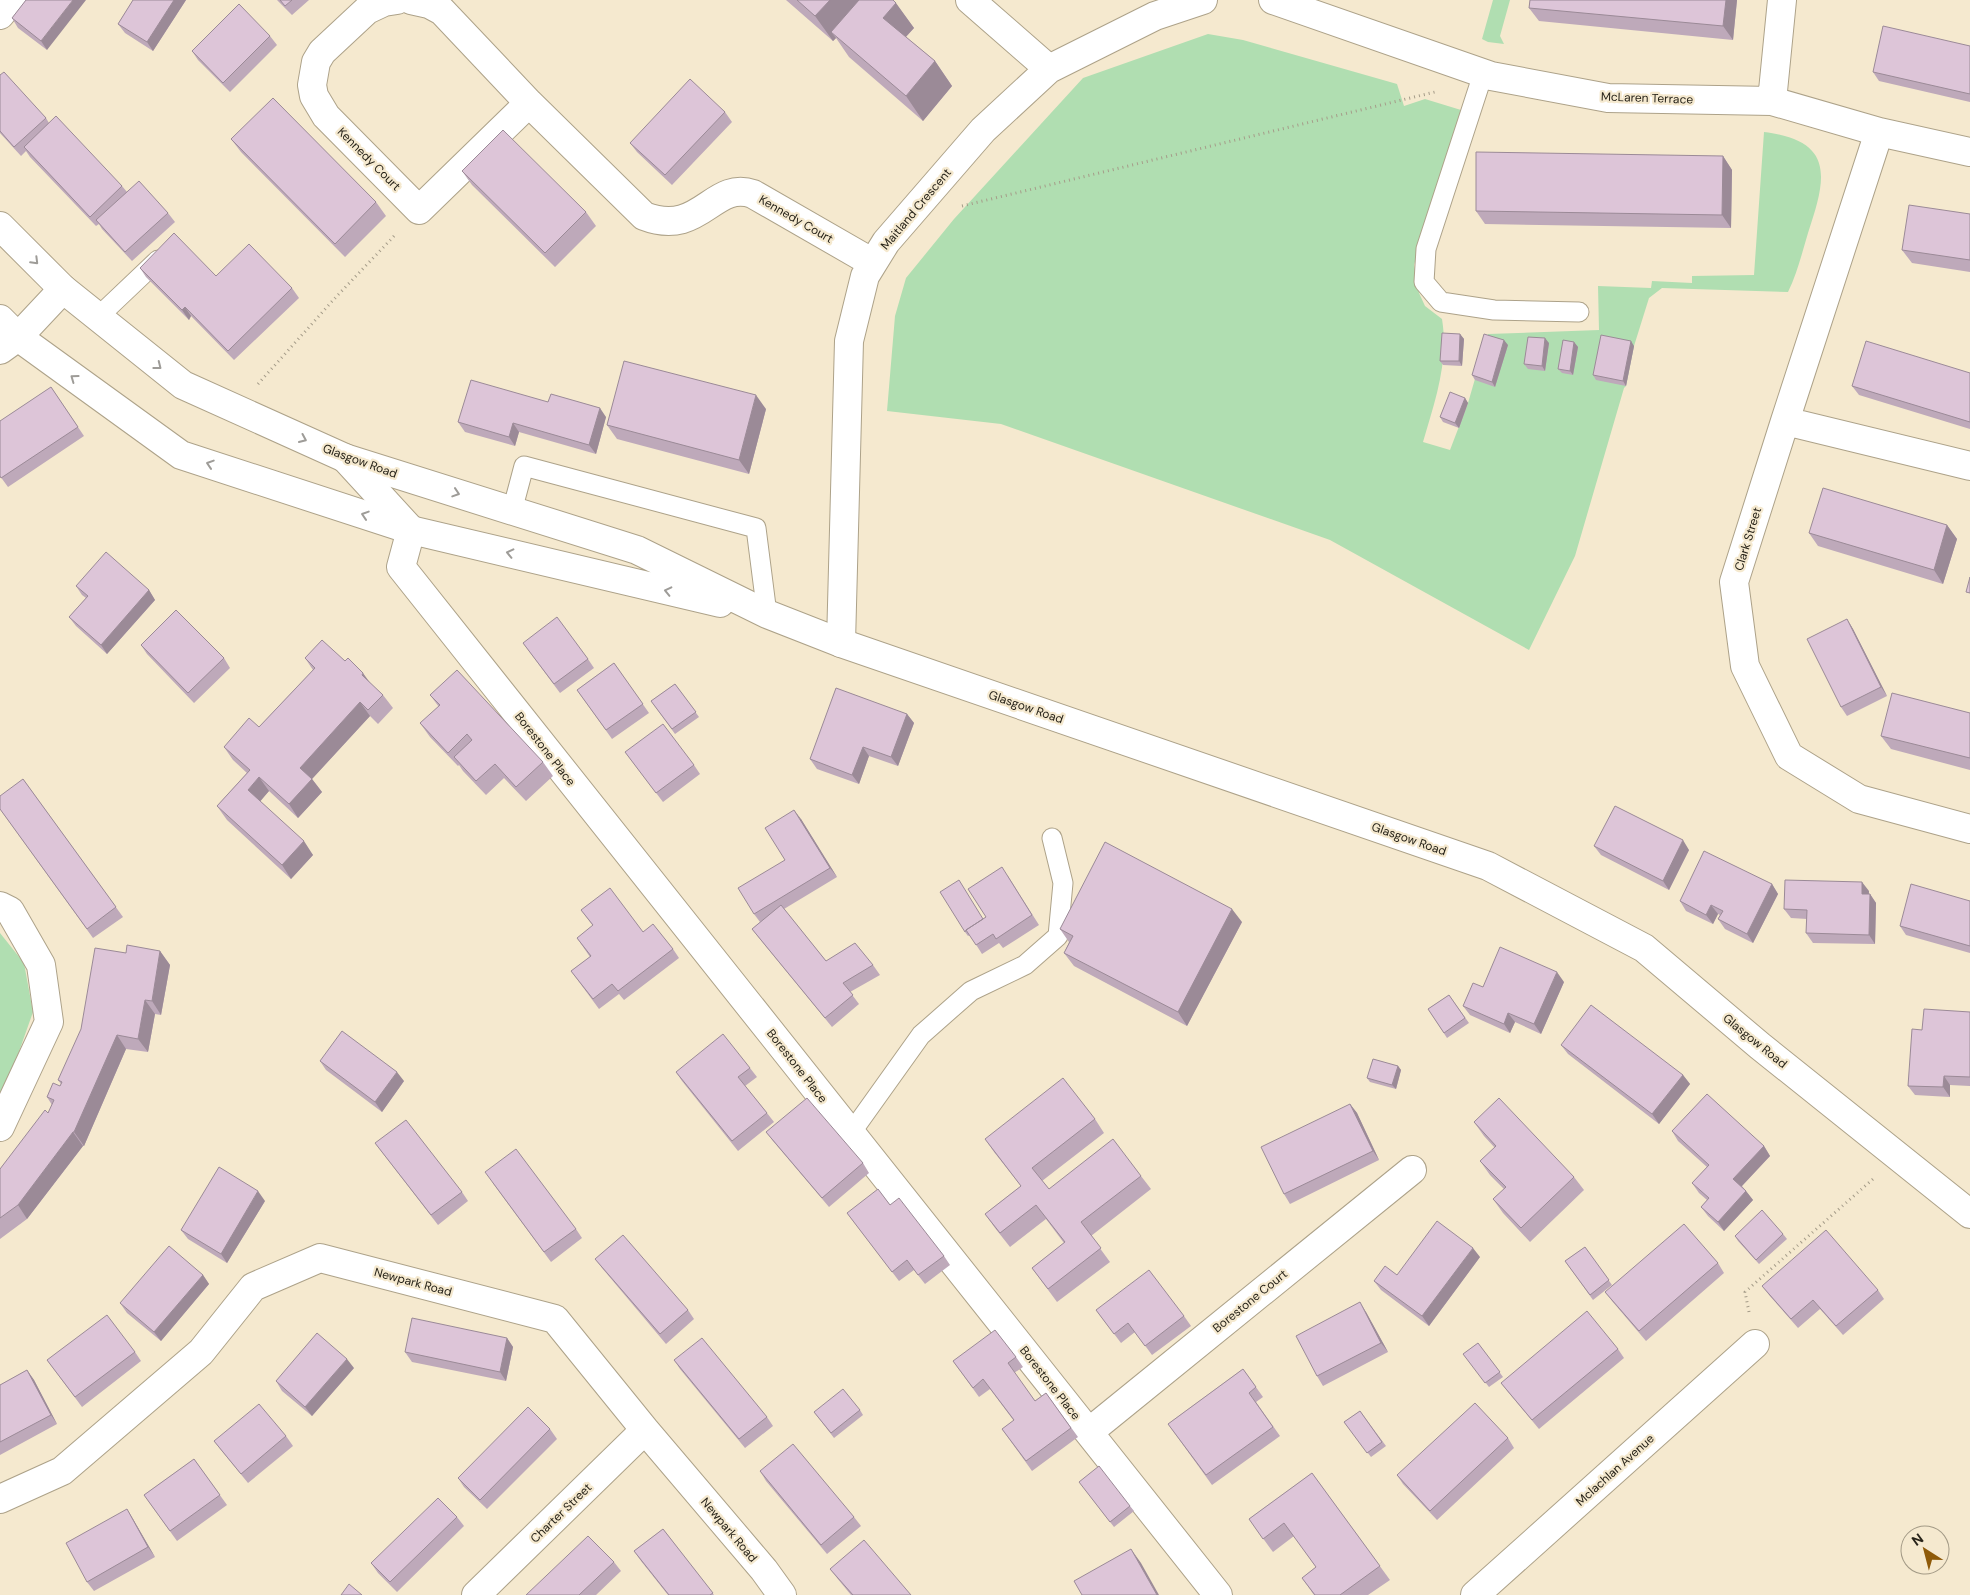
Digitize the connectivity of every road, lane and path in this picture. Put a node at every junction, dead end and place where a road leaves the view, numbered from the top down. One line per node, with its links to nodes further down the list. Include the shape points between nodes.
1 (12, 0): 8 (street)
2 (397, 0): 17 (street, Kennedy Court, via 367,10 322,52 314,68 312,85 314,96 326,116)
3 (411, 0): 13 (street, Kennedy Court, via 442,11)
4 (970, 0): 10 (street)
5 (1203, 0): 10 (street, Maitland Crescent, via 1155,16)
6 (1273, 0): 9 (street, McLaren Terrace)
7 (1782, 0): 12 (street)
8 (0, 15)
9 (1458, 65): 11 (street, McLaren Terrace); 16 (path, via 1439,91 948,209)
10 (1049, 69): 16 (street, Maitland Crescent, via 983,130)
11 (1483, 74): 12 (street, McLaren Terrace, via 1608,98); 22 (lane, via 1426,249 1424,282 1441,302 1494,310)
12 (1772, 101): 14 (street, McLaren Terrace)
13 (529, 103): 17 (street); 20 (street, Kennedy Court, via 644,216 656,221 684,220 730,193 746,192)
14 (1880, 132): 15 (street, McLaren Terrace); 26 (street, Clark Street)
15 (1970, 152)
16 (924, 197): 20 (street, Maitland Crescent, via 886,242)
17 (419, 210): 25 (path)
18 (0, 226): 21 (street, Glasgow Road, one-way to 21)
19 (158, 260): 23 (lane)
20 (873, 263): 32 (street, Maitland Crescent, via 865,276 849,341)
21 (63, 289): 23 (street, Glasgow Road); 24 (street)
22 (1579, 312)
23 (98, 317): 27 (street, Glasgow Road, one-way to 27, via 183,385)
24 (6, 335): 30 (street, Glasgow Road, one-way to 24, via 181,455)
25 (254, 390)
26 (1784, 421): 28 (street); 33 (street, Clark Street, via 1734,582 1745,666 1789,756 1858,799)
27 (345, 458): 29 (street, Glasgow Road, one-way to 29); 30 (street)
28 (1970, 466)
29 (512, 511): 31 (street, Glasgow Road, via 638,550); 31 (lane, via 524,466 756,528)
30 (411, 530): 31 (street, Glasgow Road, one-way to 30); 37 (street, Borestone Place, via 401,567)
31 (767, 614): 32 (street, Glasgow Road)
32 (841, 643): 38 (street, Glasgow Road, via 1488,866 1644,948)
33 (1970, 829)
34 (1052, 838): 37 (lane, via 1063,883 1058,936 1025,965 971,992 921,1035)
35 (0, 906): 36 (street, via 10,911 41,965 49,1022)
36 (0, 1127)
37 (851, 1133): 43 (street, Borestone Place)
38 (1898, 1156): 40 (street, Glasgow Road); 41 (path, via 1745,1292)
39 (1412, 1170): 43 (street, Borestone Court)
40 (1970, 1214)
41 (1755, 1344): 48 (street, Mclachlan Avenue)
42 (645, 1430): 44 (street, Newpark Road, via 555,1319 320,1258 253,1287 201,1352 62,1471); 45 (street, Charter Street); 46 (street, Newpark Road)
43 (1089, 1432): 47 (street, Borestone Place)
44 (0, 1499)
45 (476, 1595)
46 (782, 1595)
47 (1218, 1595)
48 (1475, 1595)

